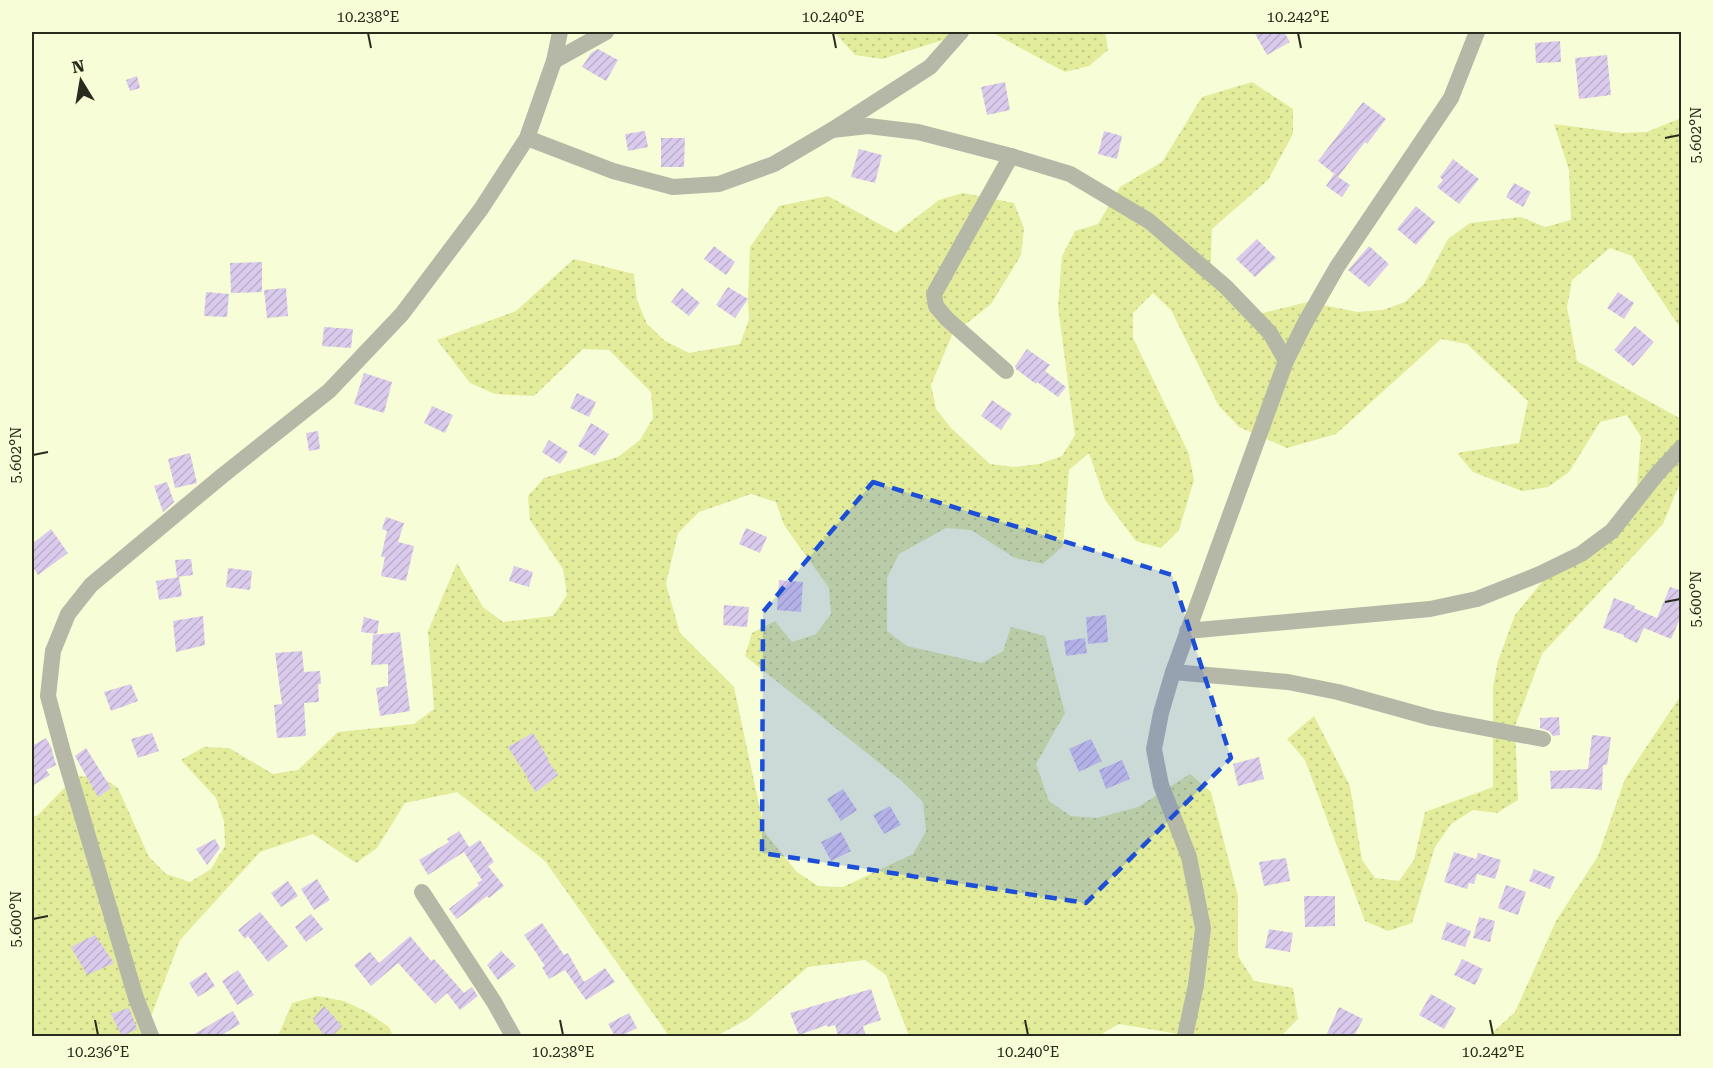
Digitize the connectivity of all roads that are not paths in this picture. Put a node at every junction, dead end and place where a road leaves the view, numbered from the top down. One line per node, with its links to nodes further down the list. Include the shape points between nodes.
1 (560, 32): 5 (street)
2 (606, 32): 5 (street)
3 (961, 32): 6 (street, via 930,67)
4 (1477, 32): 9 (street, via 1451,98 1337,267)
5 (554, 61): 7 (street)
6 (832, 130): 7 (street, via 774,164 719,184 673,187 613,171); 8 (street, via 868,126 918,132)
7 (527, 138): 18 (street, via 481,209 402,314 328,391 91,585 68,614 52,651 48,696 136,998)
8 (1011, 156): 10 (street, via 1070,174 1149,221 1226,287); 12 (street, via 934,294 936,306 947,319)
9 (1305, 323): 10 (street, via 1283,334); 11 (street)
10 (1270, 333): 11 (street)
11 (1286, 362): 14 (street)
12 (1006, 371)
13 (1682, 447): 14 (street, via 1612,531 1581,554 1477,599 1430,609)
14 (1187, 631): 15 (street)
15 (1173, 672): 16 (street, via 1288,682 1432,718); 20 (street, via 1154,749 1161,785 1189,856 1203,928)
16 (1543, 739)
17 (422, 892): 19 (street)
18 (151, 1036)
19 (513, 1036)
20 (1185, 1036)

